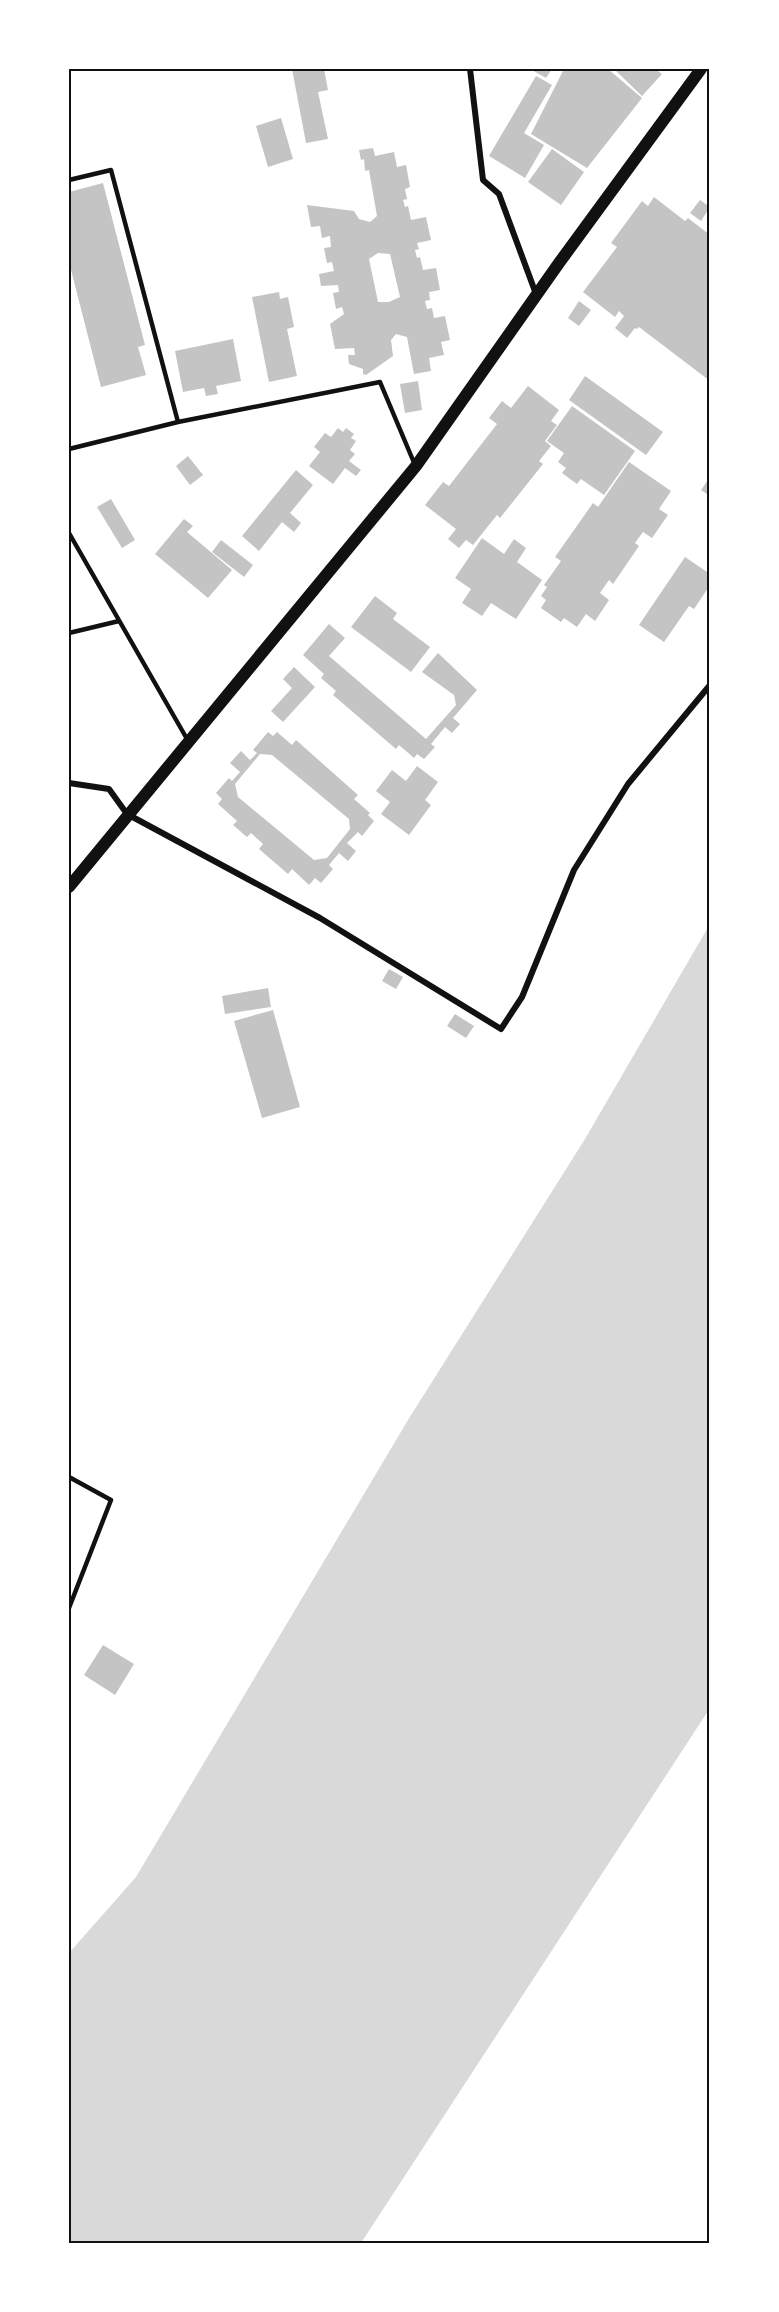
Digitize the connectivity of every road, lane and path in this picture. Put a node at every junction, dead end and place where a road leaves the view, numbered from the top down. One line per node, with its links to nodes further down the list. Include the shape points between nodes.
1 (470, 69): 4 (street, via 483,180 499,194)
2 (701, 69): 4 (main road)
3 (69, 180): 5 (lane, via 111,170)
4 (536, 294): 7 (main road)
5 (178, 422): 6 (lane); 7 (lane, via 380,382)
6 (69, 449)
7 (416, 466): 12 (main road)
8 (69, 533): 9 (lane)
9 (119, 621): 10 (lane); 12 (lane)
10 (69, 633)
11 (710, 686): 14 (street, via 628,784 574,870 522,997 501,1029 320,918)
12 (189, 741): 14 (main road)
13 (69, 783): 14 (street, via 109,789)
14 (127, 814): 15 (main road)
15 (69, 887)
16 (69, 1477): 17 (lane, via 111,1500)
17 (69, 1608)

